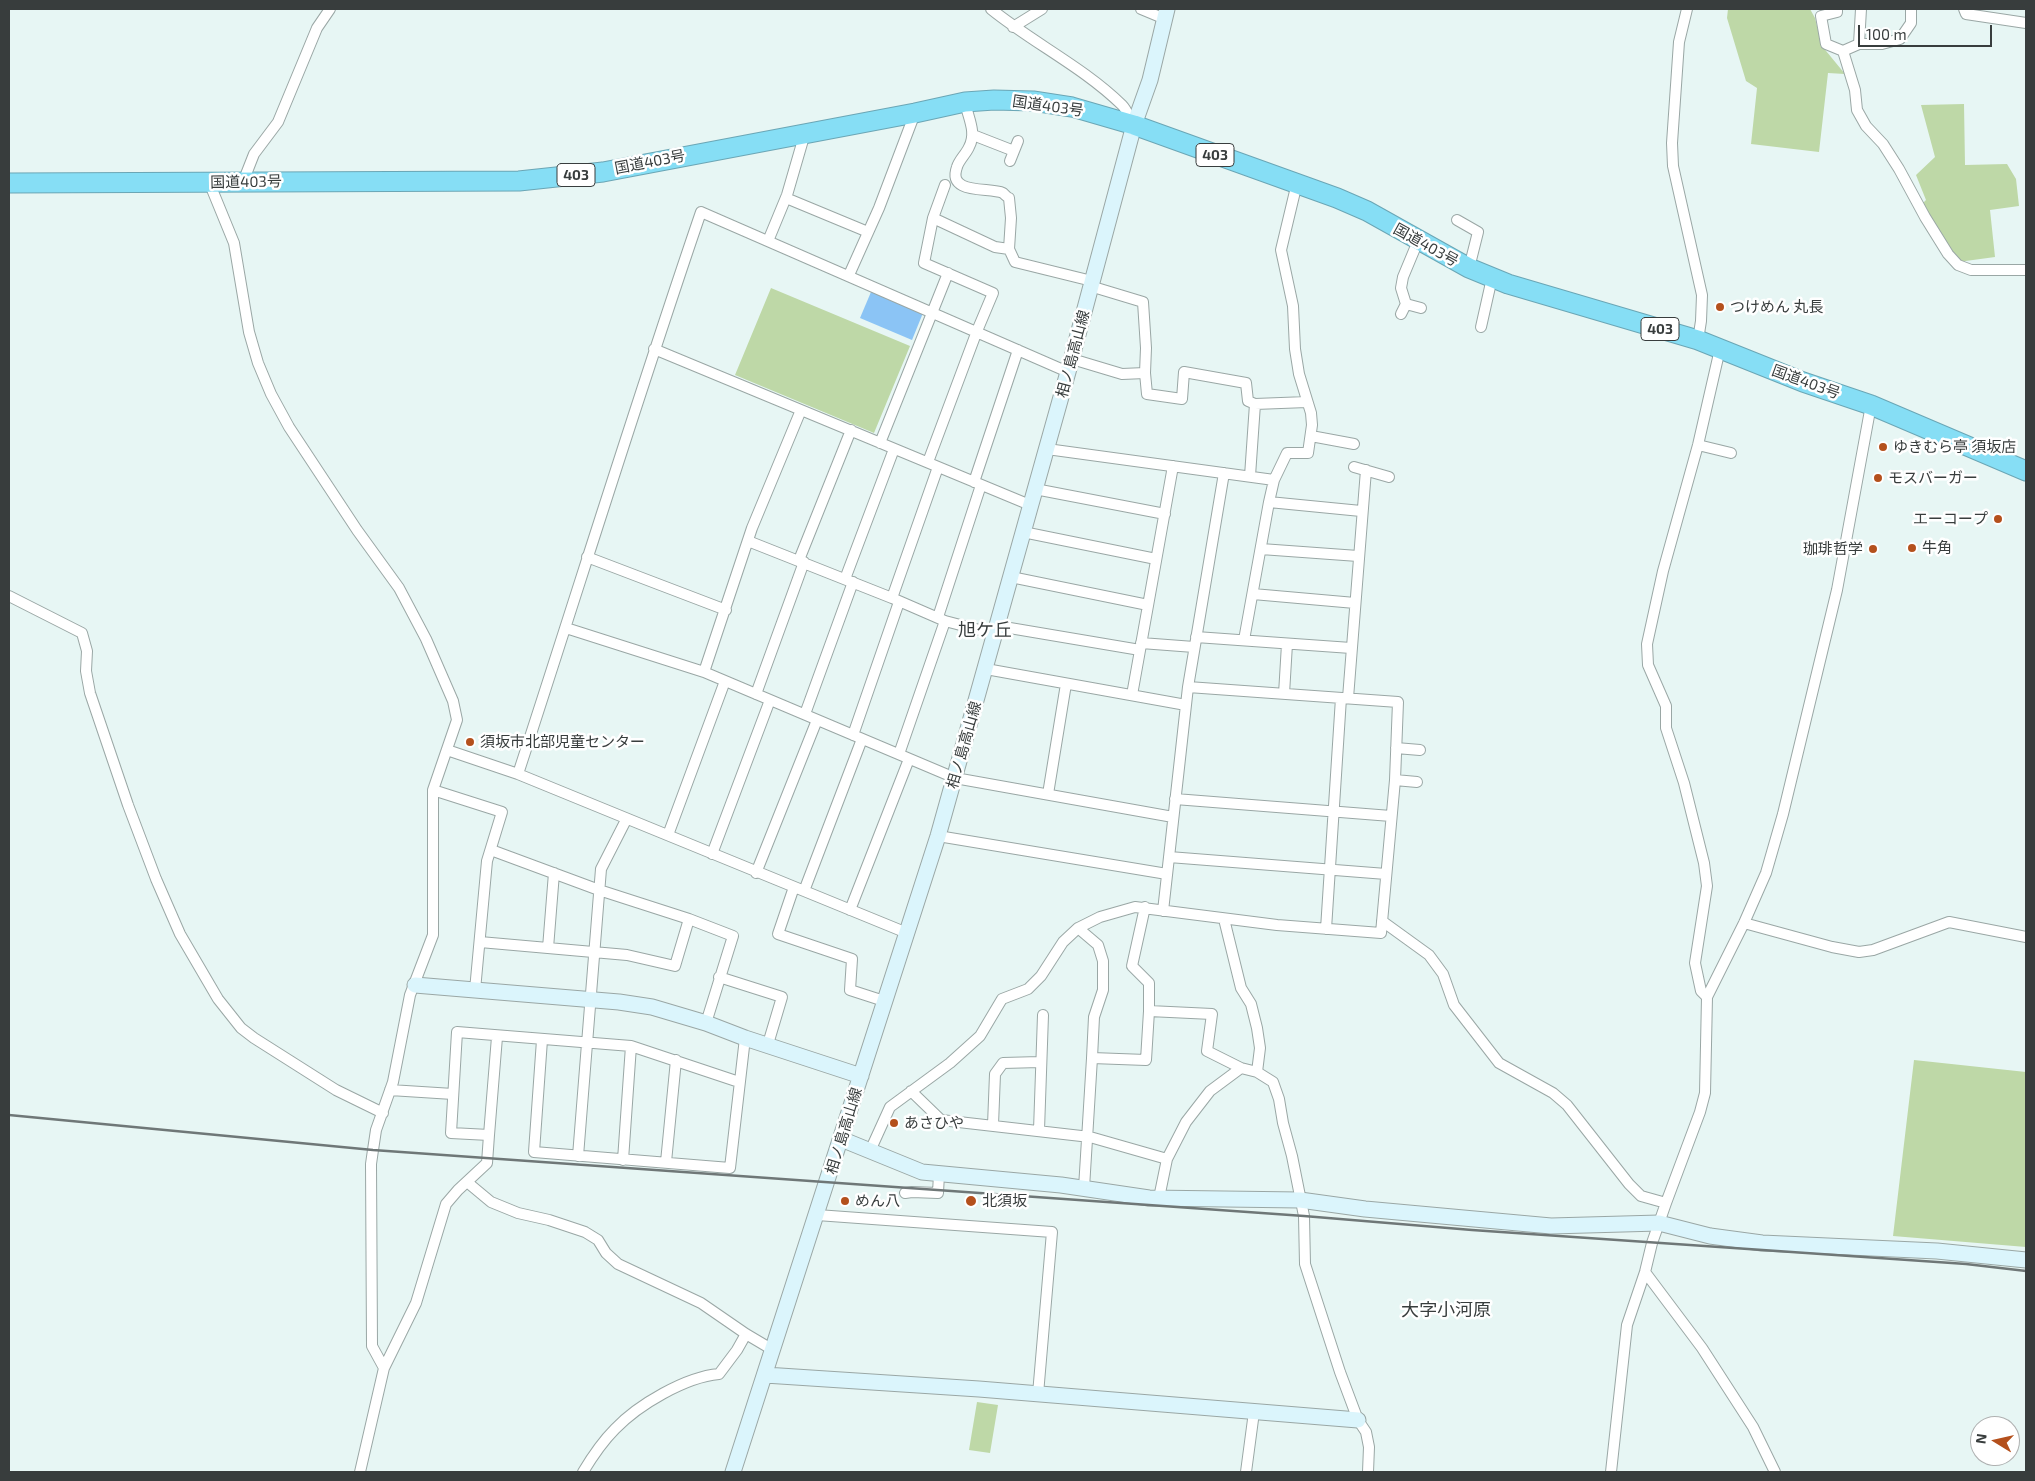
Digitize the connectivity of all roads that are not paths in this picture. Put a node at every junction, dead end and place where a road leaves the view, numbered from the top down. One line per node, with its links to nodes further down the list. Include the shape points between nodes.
1 (330, 9): 22 (street, via 317,28 278,122 254,154)
2 (991, 9): 12 (street)
3 (1042, 9): 12 (street)
4 (1141, 9): 10 (street)
5 (1687, 9): 43 (street, via 1679,42 1672,142 1673,166 1702,295)
6 (1837, 9): 14 (street, via 1837,12 1821,16 1826,44)
7 (1861, 9): 13 (street)
8 (1911, 9): 13 (street, via 1911,23 1900,39 1882,44)
9 (1964, 9): 11 (street, via 1966,14)
10 (1166, 14): 17 (street, 相ノ島高山線, via 1150,80)
11 (2026, 23)
12 (1013, 27): 17 (street, via 1076,68 1124,106)
13 (1859, 44): 14 (street)
14 (1843, 51): 34 (street, via 1858,110 1866,126 1883,144 1948,254 1958,265 1971,270)
15 (965, 102): 16 (highway, 国道403号 / 403); 17 (highway, 国道403号 / 403, via 1033,101 1072,107); 19 (street)
16 (916, 113): 18 (highway, 国道403号 / 403); 29 (street)
17 (1134, 125): 24 (highway, 国道403号 / 403); 38 (street, 相ノ島高山線)
18 (805, 133): 22 (highway, 国道403号 / 403, via 603,172 519,181); 26 (street)
19 (973, 135): 20 (street, via 1012,156); 32 (street, via 955,176 958,183 967,188 1003,193 1009,198)
20 (1018, 141)
21 (209, 182): 22 (highway, 国道403号 / 403); 23 (highway, 国道403号 / 403); 115 (street, via 234,244 249,332 261,371 289,428 399,588 426,639 453,701 457,720)
22 (243, 182)
23 (9, 183)
24 (1297, 183): 31 (highway, 国道403号 / 403, via 1367,211); 49 (street, via 1280,250 1293,306 1295,349)
25 (945, 186): 27 (street)
26 (786, 198): 29 (street); 30 (street)
27 (934, 218): 32 (street, via 995,247); 35 (street, via 924,263)
28 (1457, 220): 33 (street, via 1478,232)
29 (868, 232): 36 (street)
30 (768, 241): 36 (street); 44 (street, via 701,212)
31 (1418, 241): 33 (highway, 国道403号 / 403); 39 (street, via 1401,288 1403,309)
32 (1009, 249): 38 (street, via 1016,262)
33 (1469, 268): 37 (highway, 国道403号 / 403)
34 (2026, 270)
35 (948, 274): 40 (street); 42 (street, via 993,293)
36 (850, 275): 40 (street)
37 (1492, 278): 41 (street); 43 (highway, 国道403号 / 403)
38 (1091, 284): 47 (street, 相ノ島高山線); 48 (street, via 1143,302)
39 (1420, 308)
40 (931, 313): 42 (street); 55 (street)
41 (1481, 327)
42 (977, 331): 46 (street); 61 (street)
43 (1698, 340): 45 (highway, 国道403号 / 403)
44 (654, 349): 52 (street); 81 (street)
45 (1720, 349): 51 (highway, 国道403号 / 403); 57 (street)
46 (1018, 350): 47 (street); 71 (street)
47 (1070, 366): 48 (street, via 1122,374); 59 (street, 相ノ島高山線)
48 (1145, 373): 50 (street, via 1146,399 1182,399 1184,372 1246,383 1248,401)
49 (1307, 402): 50 (street); 54 (street, via 1311,412)
50 (1255, 404): 68 (street)
51 (1871, 405): 66 (highway, 国道403号 / 403); 147 (street, via 1837,590 1783,814 1766,873)
52 (801, 410): 53 (street); 78 (street)
53 (852, 430): 55 (street); 83 (street)
54 (1311, 436): 56 (street); 70 (street, via 1308,452 1287,453)
55 (880, 443): 58 (street)
56 (1354, 444)
57 (1698, 445): 60 (street); 158 (street, via 1663,571 1647,644 1648,665 1666,706 1666,728 1684,782 1704,863 1707,886 1696,964 1700,992)
58 (894, 448): 61 (street); 85 (street)
59 (1047, 449): 62 (street); 72 (street, 相ノ島高山線)
60 (1731, 453)
61 (928, 462): 63 (street)
62 (1173, 466): 67 (street); 76 (street)
63 (938, 467): 71 (street); 88 (street)
64 (1354, 467): 65 (street)
65 (1366, 470): 69 (street); 75 (street)
66 (2026, 471)
67 (1224, 473): 68 (street); 96 (street)
68 (1250, 476): 70 (street)
69 (1389, 477)
70 (1274, 480): 73 (street)
71 (978, 483): 74 (street); 92 (street)
72 (1035, 489): 74 (street, 相ノ島高山線); 76 (street)
73 (1269, 502): 75 (street); 79 (street)
74 (1030, 505): 77 (street, 相ノ島高山線)
75 (1362, 510): 80 (street)
76 (1164, 514): 82 (street)
77 (1023, 532): 82 (street); 84 (street, 相ノ島高山線)
78 (748, 541): 83 (street); 91 (street)
79 (1261, 549): 80 (street); 86 (street)
80 (1358, 556): 89 (street)
81 (587, 557): 91 (street); 93 (street)
82 (1156, 559): 90 (street)
83 (802, 561): 85 (street); 105 (street)
84 (1011, 577): 90 (street); 94 (street, 相ノ島高山線)
85 (849, 580): 88 (street); 111 (street)
86 (1253, 594): 89 (street); 95 (street)
87 (9, 596): 180 (street, via 82,634 87,651 90,693 156,879 180,934 228,1014 254,1038 336,1090)
88 (896, 600): 92 (street); 113 (street)
89 (1355, 603): 99 (street)
90 (1148, 605): 98 (street)
91 (726, 610): 101 (street)
92 (942, 619): 94 (street); 117 (street)
93 (566, 628): 101 (street); 118 (street)
94 (996, 630): 98 (street); 100 (street, 相ノ島高山線)
95 (1244, 640): 96 (street); 97 (street)
96 (1195, 642): 98 (street); 104 (street)
97 (1287, 644): 99 (street); 106 (street)
98 (1141, 646): 107 (street)
99 (1351, 648): 108 (street)
100 (986, 669): 103 (street); 119 (street, 相ノ島高山線)
101 (704, 672): 102 (street)
102 (725, 681): 105 (street); 129 (street)
103 (1066, 684): 107 (street); 123 (street)
104 (1188, 687): 106 (street); 110 (street)
105 (756, 694): 109 (street)
106 (1284, 694): 108 (street)
107 (1132, 696): 110 (street)
108 (1344, 698): 114 (street, via 1398,702); 125 (street)
109 (770, 700): 111 (street); 132 (street)
110 (1186, 705): 124 (street)
111 (804, 714): 112 (street)
112 (816, 720): 113 (street); 136 (street)
113 (857, 737): 117 (street); 139 (street)
114 (1396, 748): 116 (street); 120 (street)
115 (447, 750): 118 (street); 122 (street)
116 (1420, 750)
117 (904, 756): 119 (street); 142 (street)
118 (518, 774): 128 (street)
119 (955, 778): 123 (street); 130 (street, 相ノ島高山線)
120 (1395, 780): 121 (street); 126 (street)
121 (1417, 782)
122 (433, 790): 131 (street, via 502,812); 156 (street, via 433,934)
123 (1048, 794): 127 (street)
124 (1175, 799): 125 (street); 127 (street)
125 (1334, 811): 126 (street); 134 (street)
126 (1391, 816): 138 (street)
127 (1173, 817): 133 (street)
128 (626, 820): 129 (street); 140 (street, via 601,869)
129 (668, 835): 132 (street)
130 (938, 836): 137 (street); 150 (street, 相ノ島高山線)
131 (491, 850): 135 (street); 152 (street, via 487,861)
132 (712, 854): 136 (street)
133 (1169, 857): 134 (street); 137 (street)
134 (1330, 870): 138 (street); 149 (street)
135 (554, 873): 140 (street); 153 (street)
136 (756, 873): 139 (street)
137 (1167, 874): 143 (street)
138 (1386, 874): 146 (street)
139 (799, 889): 142 (street); 160 (street, via 778,934 852,960 850,990)
140 (599, 890): 144 (street); 154 (street)
141 (1145, 907): 143 (street); 148 (street, via 1135,906 1119,911); 161 (street, via 1132,966 1149,984)
142 (850, 910): 150 (street)
143 (1163, 910): 145 (street)
144 (689, 919): 154 (street, via 675,966 627,955); 155 (street, via 733,936)
145 (1224, 919): 149 (street); 174 (street, via 1241,988 1251,1004 1257,1028 1260,1048)
146 (1382, 921): 149 (street, via 1381,933); 197 (street, via 1429,955 1444,974 1454,1005 1499,1063 1560,1099 1641,1196)
147 (1744, 923): 151 (street, via 1859,952 1873,950 1949,922); 158 (street)
148 (1078, 928): 170 (street, via 1098,945 1103,961 1103,990 1094,1017); 178 (street, via 1063,942 1041,976 1028,989 1002,999 980,1036 950,1063)
149 (1326, 929)
150 (907, 933): 160 (street, 相ノ島高山線)
151 (2026, 937)
152 (480, 942): 153 (street); 157 (street)
153 (548, 948): 154 (street)
154 (595, 952): 159 (street)
155 (719, 977): 163 (street); 168 (street, via 782,997)
156 (415, 985): 157 (street); 177 (street, via 410,995)
157 (475, 990): 159 (street)
158 (1707, 996): 197 (street, via 1705,1093)
159 (591, 999): 163 (street, via 652,1007); 167 (street)
160 (884, 1001): 175 (street, 相ノ島高山線)
161 (1149, 1011): 170 (street, via 1146,1060); 173 (street, via 1212,1014 1207,1051)
162 (1043, 1015): 172 (street)
163 (706, 1023): 165 (street)
164 (497, 1037): 166 (street); 179 (street, via 457,1032); 183 (street)
165 (745, 1038): 168 (street); 176 (street)
166 (542, 1040): 167 (street); 187 (street, via 534,1152)
167 (587, 1043): 169 (street); 187 (street)
168 (768, 1044): 175 (street)
169 (631, 1046): 171 (street); 189 (street)
170 (1092, 1058): 184 (street)
171 (676, 1060): 176 (street); 190 (street)
172 (1040, 1062): 181 (street, via 1002,1063 995,1074); 182 (street)
173 (1241, 1068): 174 (street); 188 (street, via 1210,1091 1186,1122)
174 (1257, 1072): 196 (street, via 1273,1082 1279,1099)
175 (861, 1076): 185 (street, 相ノ島高山線)
176 (739, 1082): 190 (street, via 730,1168)
177 (390, 1090): 179 (street); 180 (street)
178 (911, 1090): 181 (street, via 941,1120); 186 (street, via 890,1107)
179 (453, 1094): 183 (street, via 451,1133)
180 (383, 1113): 204 (street, via 376,1130 371,1173 372,1346)
181 (993, 1125): 182 (street)
182 (1038, 1130): 184 (street)
183 (489, 1135): 192 (street, via 487,1163)
184 (1087, 1137): 188 (street); 193 (street)
185 (841, 1138): 186 (street); 198 (street, 相ノ島高山線)
186 (870, 1151): 191 (street, via 922,1172)
187 (578, 1156): 189 (street)
188 (1167, 1159): 195 (street)
189 (623, 1160): 190 (street)
190 (666, 1162)
191 (939, 1174): 193 (street); 194 (street, via 938,1193)
192 (467, 1182): 202 (street, via 498,1205 585,1232 598,1240 618,1264 701,1303); 204 (street, via 446,1204 416,1303)
193 (1084, 1188): 195 (street)
194 (905, 1193)
195 (1159, 1198): 196 (street)
196 (1300, 1200): 199 (street, via 1551,1226); 208 (street, via 1304,1216 1305,1264)
197 (1666, 1203): 199 (street)
198 (817, 1215): 203 (street, 相ノ島高山線); 206 (street, via 1052,1232)
199 (1659, 1223): 200 (street, via 1710,1236 1762,1243); 201 (street)
200 (2026, 1260)
201 (1646, 1272): 214 (street, via 1626,1325); 215 (street, via 1702,1348 1753,1427)
202 (746, 1334): 203 (street); 210 (street, via 719,1374 674,1389 634,1412 595,1452)
203 (773, 1350): 205 (street, 相ノ島高山線)
204 (384, 1368): 209 (street)
205 (765, 1375): 206 (street); 211 (street, 相ノ島高山線)
206 (1038, 1394): 207 (street)
207 (1254, 1412): 208 (street); 212 (street)
208 (1358, 1420): 213 (street, via 1366,1432 1369,1447)
209 (360, 1472)
210 (583, 1472)
211 (733, 1472)
212 (1246, 1472)
213 (1368, 1472)
214 (1611, 1472)
215 (1775, 1472)

